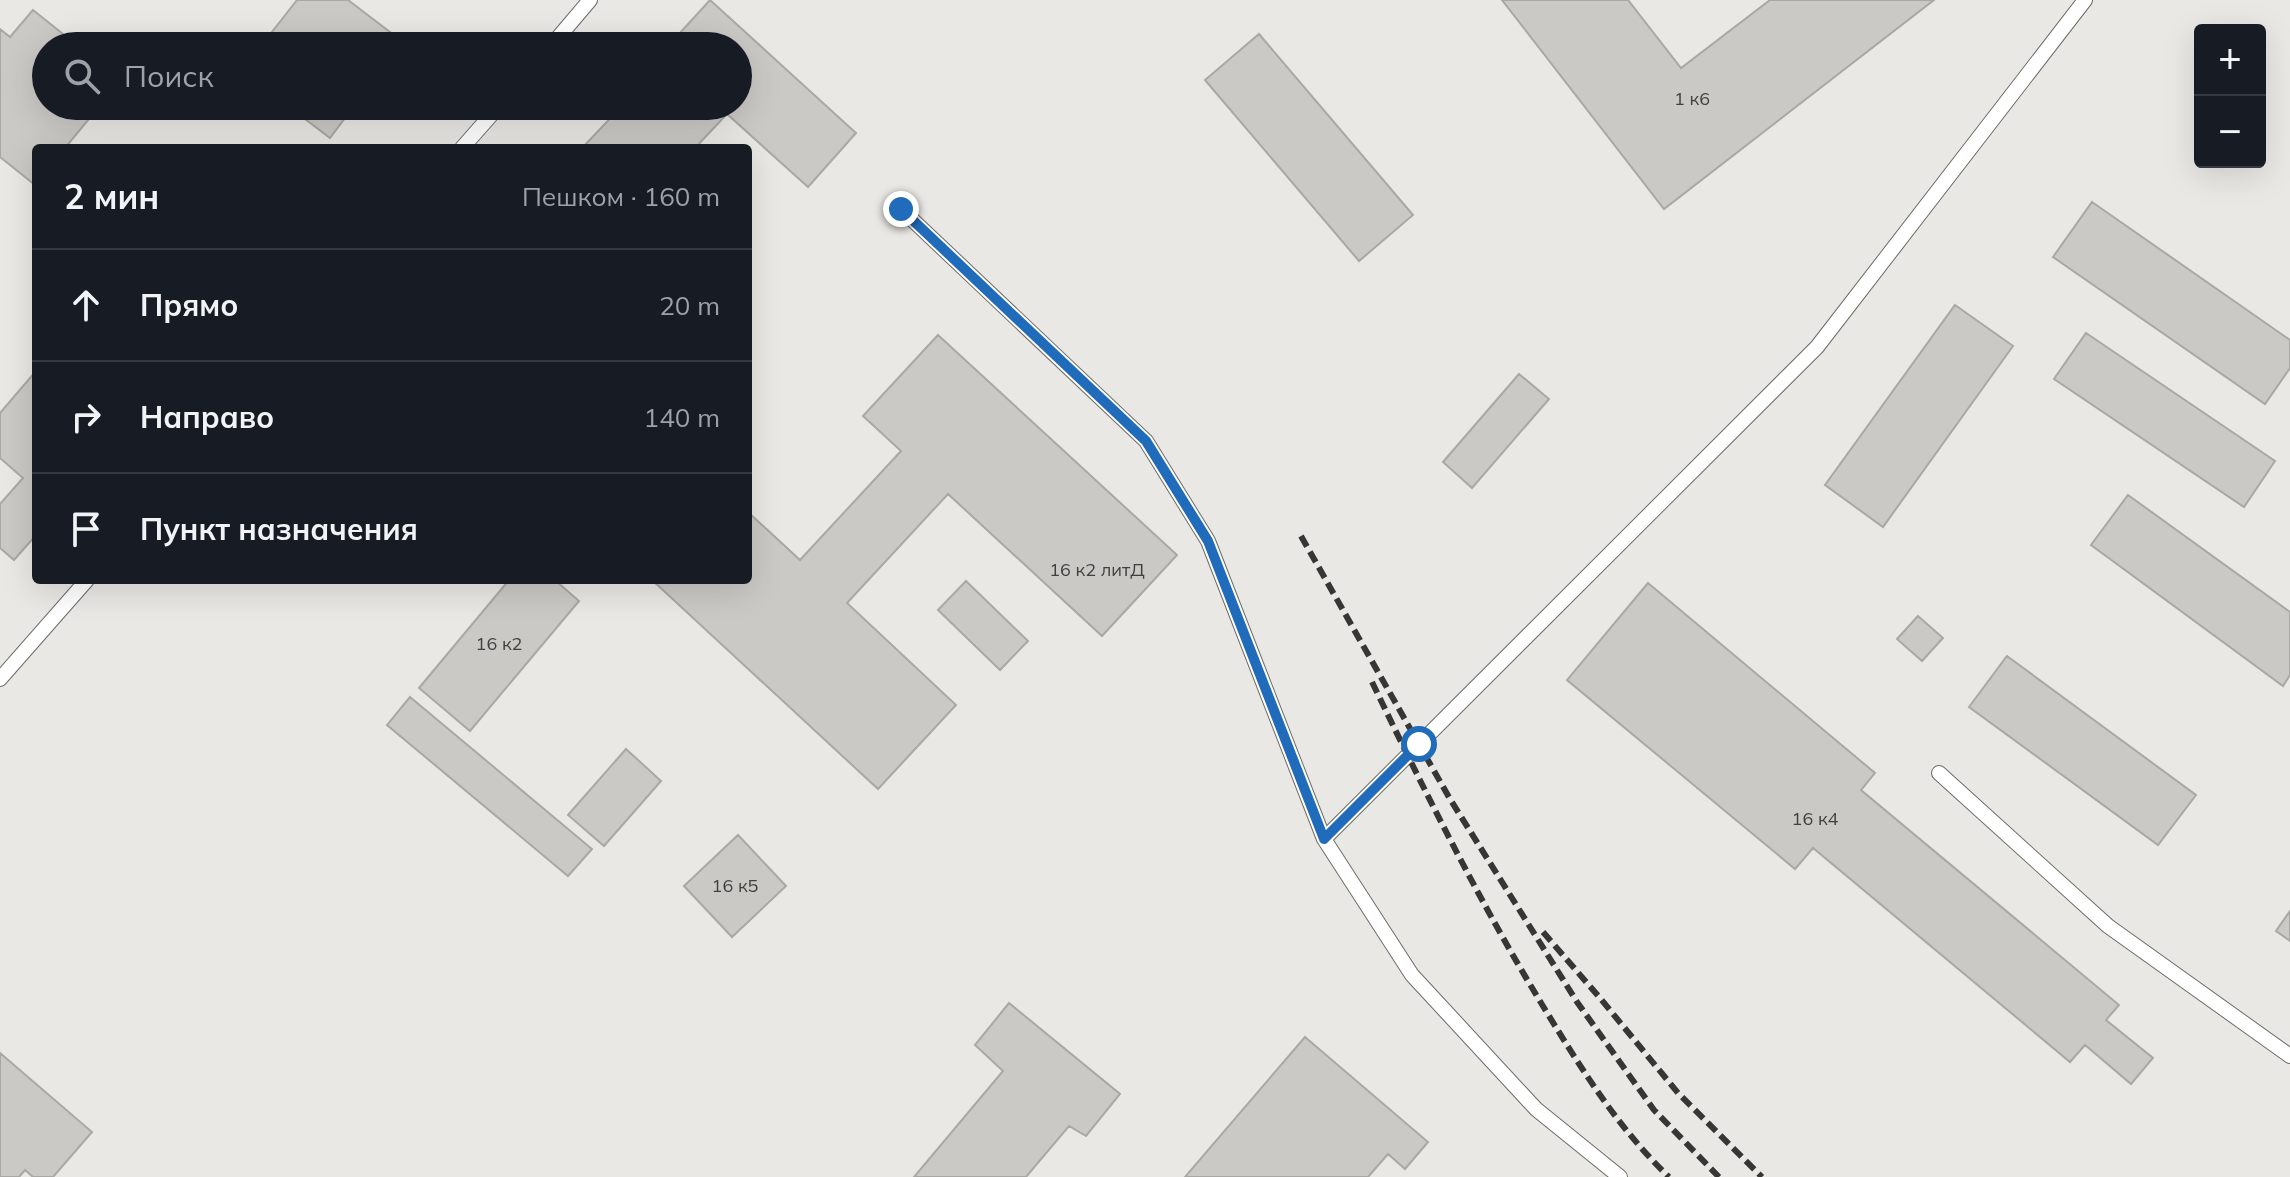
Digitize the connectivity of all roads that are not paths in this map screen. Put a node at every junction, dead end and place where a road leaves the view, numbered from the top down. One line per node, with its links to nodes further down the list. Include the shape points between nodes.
1 (590, 0): 3 (lane)
2 (2085, 0): 10 (lane, via 1817,347)
3 (563, 32)
4 (487, 120): 5 (lane)
5 (466, 144)
6 (901, 209): 10 (lane, via 1146,441 1208,541)
7 (83, 584): 8 (lane)
8 (0, 679)
9 (1939, 773): 11 (lane, via 2108,926)
10 (1324, 839): 12 (lane, via 1412,975 1536,1109)
11 (2290, 1056)
12 (1620, 1177)

